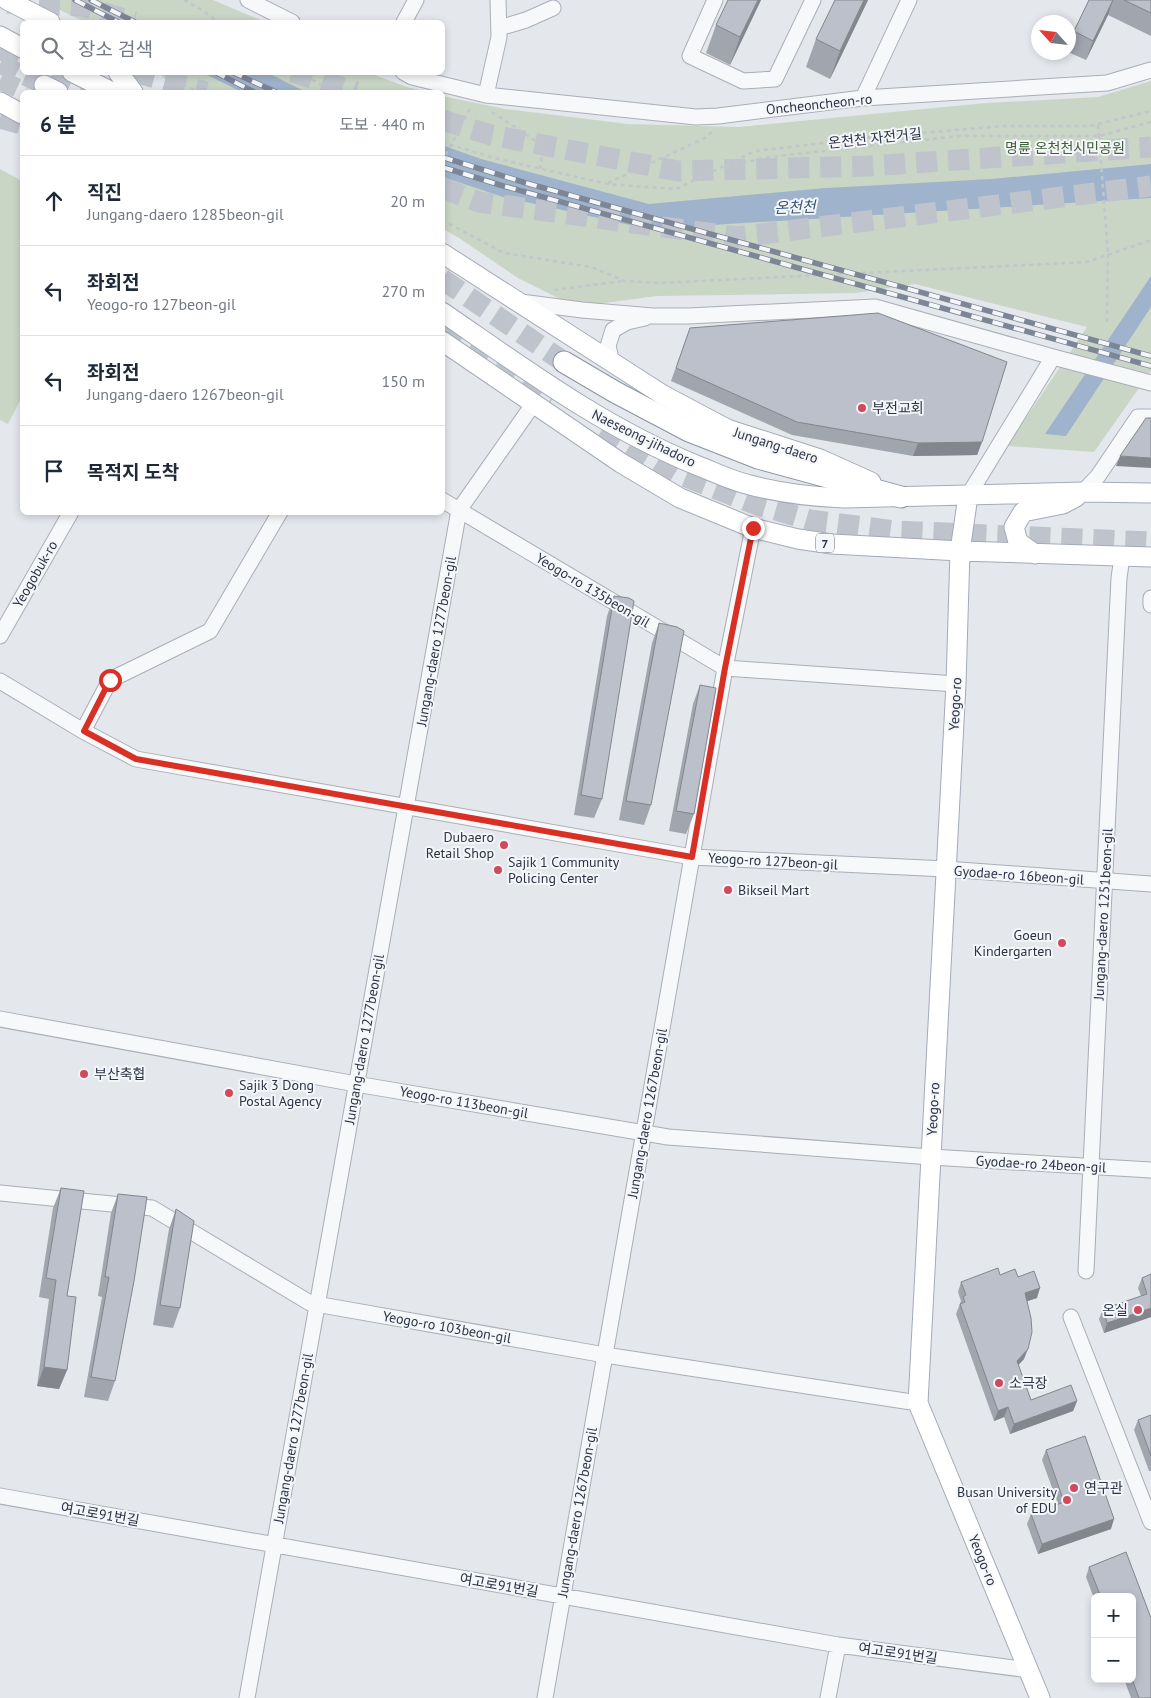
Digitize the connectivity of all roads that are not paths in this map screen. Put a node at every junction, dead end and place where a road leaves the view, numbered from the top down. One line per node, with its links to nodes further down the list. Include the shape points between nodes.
1 (7, 0): 9 (main road)
2 (248, 0): 10 (street)
3 (416, 0): 11 (street)
4 (498, 0): 12 (street)
5 (714, 0): 6 (street, via 690,56 743,81 775,79)
6 (813, 0)
7 (909, 0): 22 (street)
8 (553, 8): 12 (street)
9 (46, 20)
10 (288, 20)
11 (405, 20)
12 (499, 28): 21 (street, via 500,37)
13 (0, 36): 14 (main road)
14 (20, 47)
15 (1151, 70): 22 (street, Oncheoncheon-ro, via 1107,83)
16 (78, 75): 19 (main road)
17 (120, 75): 20 (main road)
18 (408, 75): 21 (street, Oncheoncheon-ro)
19 (108, 90)
20 (131, 90)
21 (486, 96): 22 (street, Oncheoncheon-ro, via 696,117)
22 (863, 98)
23 (0, 102): 24 (main road)
24 (20, 113)
25 (445, 255): 26 (main road, Jungang-daero)
26 (516, 302): 28 (street); 32 (main road, Jungang-daero)
27 (445, 314): 39 (main road, Naeseong-jihadoro, via 583,408 664,452 748,485 806,496)
28 (653, 316): 30 (street, via 875,307); 32 (street, via 627,322 613,330 608,346)
29 (445, 343): 34 (main road)
30 (1053, 357): 33 (street); 38 (street)
31 (564, 362): 39 (highway, via 689,431 758,458)
32 (612, 363): 39 (main road, Jungang-daero, via 727,429 820,459)
33 (1151, 383)
34 (534, 403): 41 (street, Jungang-daero 1277beon-gil); 44 (main road, 7, via 621,463 680,498)
35 (1151, 417): 36 (street, via 1138,416 1098,476)
36 (1083, 492): 37 (main road, Jungang-daero); 38 (main road, Jungang-daero); 46 (main road, via 1062,504 1023,512 1014,527 1018,542)
37 (1151, 493)
38 (968, 496): 39 (main road, Jungang-daero); 45 (main road, Yeogo-ro)
39 (901, 497)
40 (445, 502): 41 (street, Yeogo-ro 135beon-gil)
41 (459, 510): 52 (street, Yeogo-ro 135beon-gil); 56 (street, Jungang-daero 1277beon-gil)
42 (69, 515): 51 (street, Yeogobuk-ro)
43 (278, 515): 55 (street, via 210,631 110,680)
44 (753, 528): 45 (main road, 7, via 832,544); 52 (street, Jungang-daero 1267beon-gil)
45 (960, 551): 46 (main road, 7); 54 (main road, Yeogo-ro)
46 (1035, 554): 47 (main road, 7)
47 (1122, 557): 48 (main road, 7); 59 (street, Jungang-daero 1251beon-gil)
48 (1151, 558)
49 (1151, 598): 50 (street)
50 (1151, 605)
51 (0, 636)
52 (725, 668): 54 (street, Yeogo-ro 135beon-gil); 57 (street, Jungang-daero 1267beon-gil)
53 (0, 681): 55 (street, Yeogo-ro 127beon-gil)
54 (956, 684): 58 (main road, Yeogo-ro)
55 (84, 731): 56 (street, Yeogo-ro 127beon-gil, via 136,759)
56 (406, 805): 57 (street, Yeogo-ro 127beon-gil); 62 (street, Jungang-daero 1277beon-gil)
57 (692, 857): 58 (street, Yeogo-ro 127beon-gil); 63 (street, Jungang-daero 1267beon-gil)
58 (946, 869): 59 (street, Gyodae-ro 16beon-gil); 64 (main road, Yeogo-ro)
59 (1104, 882): 60 (street, Gyodae-ro 16beon-gil); 65 (street, Jungang-daero 1251beon-gil)
60 (1151, 884)
61 (0, 1020): 62 (street, Yeogo-ro 113beon-gil)
62 (356, 1084): 63 (street, Yeogo-ro 113beon-gil); 69 (street, Jungang-daero 1277beon-gil)
63 (644, 1133): 64 (street, Yeogo-ro 113beon-gil); 71 (street, Jungang-daero 1267beon-gil)
64 (931, 1157): 65 (street, Gyodae-ro 24beon-gil); 72 (main road, Yeogo-ro)
65 (1091, 1166): 66 (street, Gyodae-ro 24beon-gil); 68 (street, Jungang-daero 1251beon-gil)
66 (1151, 1170)
67 (0, 1193): 69 (street, Yeogo-ro 103beon-gil, via 152,1208 310,1303)
68 (1086, 1271)
69 (317, 1304): 71 (street, Yeogo-ro 103beon-gil); 76 (street, Jungang-daero 1277beon-gil)
70 (1071, 1317): 73 (street)
71 (605, 1355): 72 (street, Yeogo-ro 103beon-gil); 77 (street, Jungang-daero 1267beon-gil)
72 (918, 1403): 79 (main road, Yeogo-ro)
73 (1144, 1486): 75 (street)
74 (0, 1496): 76 (street, 여고로91번길)
75 (1151, 1522)
76 (274, 1545): 77 (street, 여고로91번길); 80 (street, Jungang-daero 1277beon-gil)
77 (562, 1596): 78 (street, 여고로91번길); 81 (street, Jungang-daero 1267beon-gil)
78 (838, 1645): 79 (street, 여고로91번길); 82 (street)
79 (1029, 1670): 83 (main road, Yeogo-ro)
80 (247, 1698)
81 (545, 1698)
82 (828, 1698)
83 (1040, 1698)

